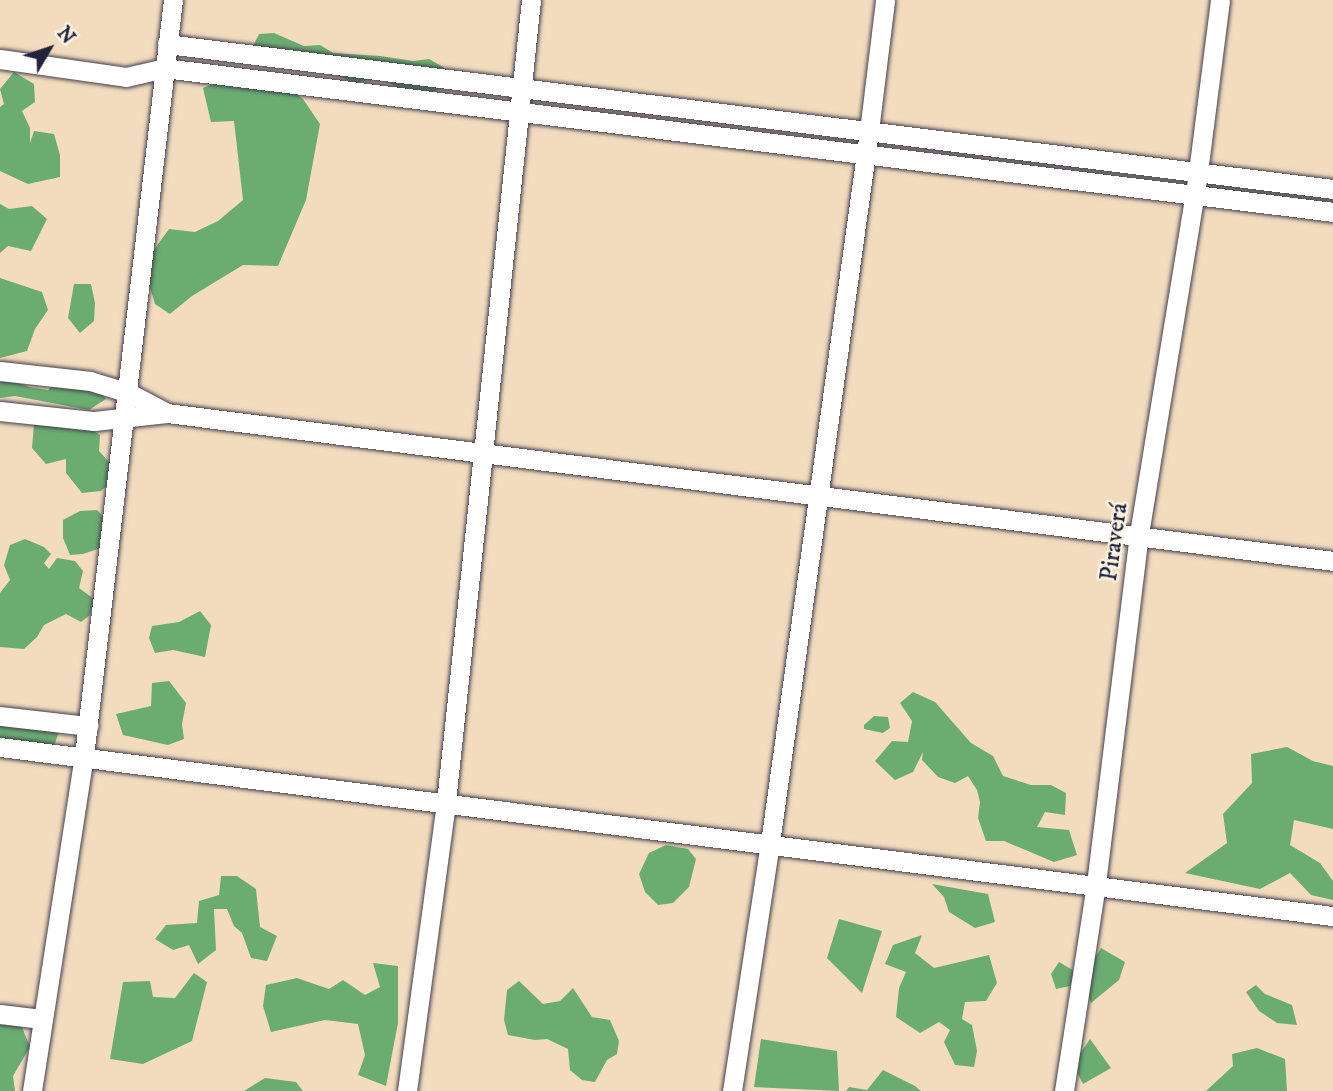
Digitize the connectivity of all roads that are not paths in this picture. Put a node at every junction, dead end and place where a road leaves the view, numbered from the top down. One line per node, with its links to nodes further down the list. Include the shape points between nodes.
1 (173, 0): 5 (street)
2 (531, 0): 8 (street)
3 (885, 0): 10 (street)
4 (1220, 0): 12 (street, Piraverá)
5 (167, 44): 7 (street); 8 (street)
6 (0, 59): 7 (street, via 126,76)
7 (164, 68): 9 (street); 17 (street)
8 (520, 88): 9 (street); 10 (street)
9 (517, 111): 11 (street); 21 (street)
10 (869, 131): 11 (street); 12 (street)
11 (866, 154): 14 (street); 22 (street)
12 (1198, 172): 13 (street); 14 (street, Piraverá)
13 (1333, 189)
14 (1194, 195): 15 (street); 23 (street, Piraverá)
15 (1333, 212)
16 (0, 371): 17 (street, via 90,381)
17 (127, 392): 19 (street); 20 (street)
18 (0, 411): 20 (street, via 94,421)
19 (167, 413): 20 (street); 21 (street)
20 (124, 418): 26 (street)
21 (483, 452): 22 (street); 29 (street)
22 (818, 498): 23 (street); 30 (street)
23 (1139, 534): 24 (street); 31 (street, Piraverá)
24 (1333, 561)
25 (0, 716): 26 (street)
26 (88, 726): 28 (street)
27 (0, 747): 28 (street)
28 (84, 756): 29 (street); 34 (street)
29 (446, 802): 30 (street); 36 (street)
30 (770, 842): 31 (street); 37 (street)
31 (1096, 884): 32 (street); 38 (street, Piraverá)
32 (1333, 916)
33 (0, 1014): 34 (street)
34 (41, 1019): 35 (street)
35 (32, 1091)
36 (407, 1091)
37 (732, 1091)
38 (1064, 1091)

